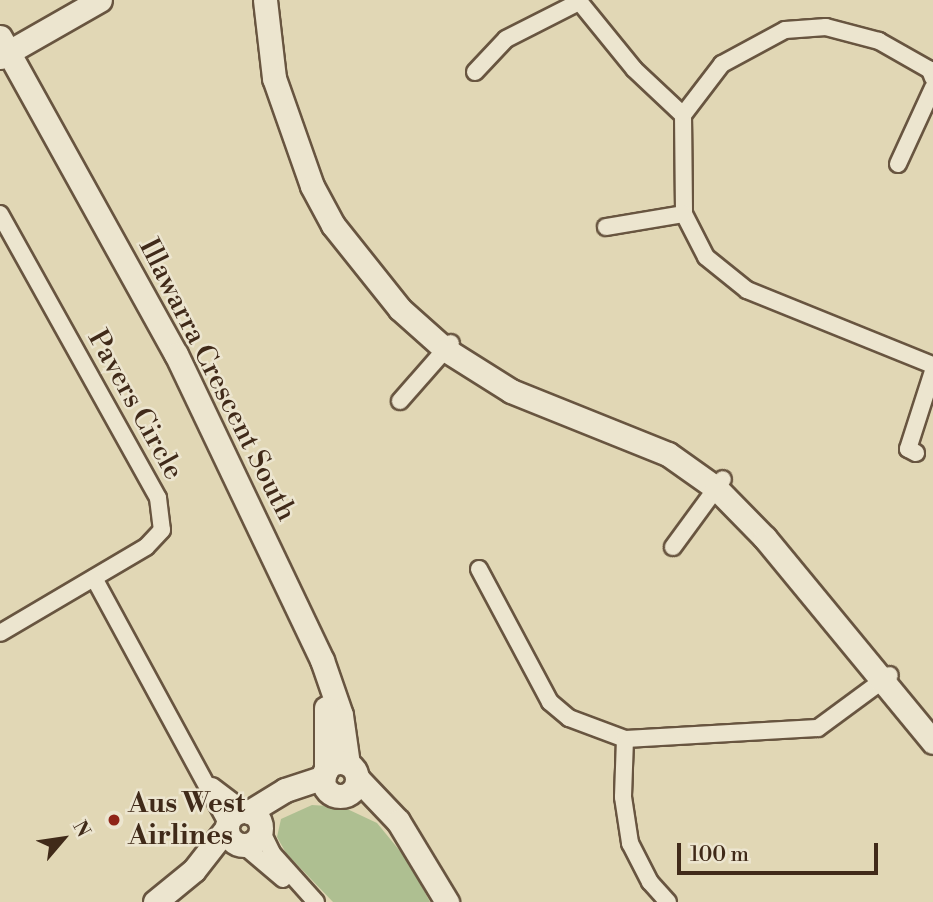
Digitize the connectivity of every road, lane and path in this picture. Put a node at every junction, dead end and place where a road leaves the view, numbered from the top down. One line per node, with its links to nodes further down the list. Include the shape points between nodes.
1 (100, 0): 5 (street)
2 (265, 0): 14 (street, via 274,78 312,186 359,260 400,309)
3 (275, 0): 14 (street, via 295,113 326,191 381,274)
4 (579, 1): 6 (street, via 506,39); 9 (street, via 634,69)
5 (2, 48): 28 (street, Illawarra Crescent South, via 188,378 322,660 341,715)
6 (475, 72)
7 (933, 78): 9 (street, via 930,70 879,41 826,27 785,30 722,64)
8 (933, 88): 10 (street)
9 (683, 115): 12 (street)
10 (898, 164)
11 (0, 214): 22 (street, Pavers Circle, via 158,498 162,530 146,547)
12 (684, 214): 13 (street); 15 (street, via 706,257 747,290)
13 (606, 227)
14 (449, 345): 17 (street); 19 (street, via 511,391 668,454)
15 (933, 365)
16 (933, 372): 18 (street, via 908,449)
17 (400, 401)
18 (916, 453)
19 (720, 483): 20 (street); 24 (street)
20 (673, 547)
21 (479, 569): 26 (street, via 550,702 569,718)
22 (94, 578): 23 (street, Pavers Circle); 29 (street, via 208,782)
23 (0, 633)
24 (887, 678): 25 (street); 26 (street, via 818,727); 27 (street)
25 (933, 725)
26 (625, 739): 34 (street, via 623,797 630,843 650,882)
27 (933, 742)
28 (338, 780): 29 (street, via 285,790); 33 (street, via 390,810)
29 (244, 828): 30 (street); 30 (street, via 279,878); 31 (street)
30 (301, 888): 32 (street)
31 (155, 902)
32 (316, 902)
33 (447, 902)
34 (668, 902)

